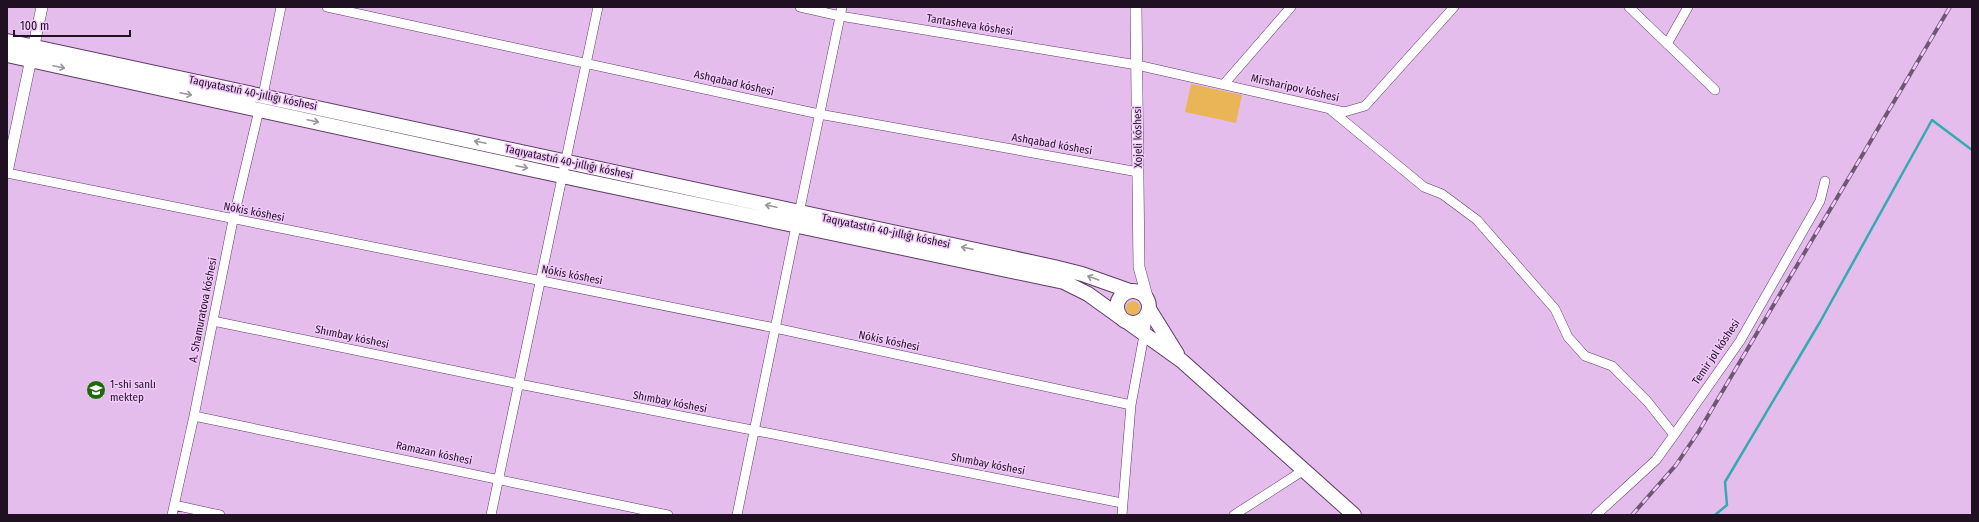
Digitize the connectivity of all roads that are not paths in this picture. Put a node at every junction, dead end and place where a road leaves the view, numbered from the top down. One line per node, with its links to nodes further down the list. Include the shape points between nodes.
1 (42, 7): 14 (street)
2 (281, 7): 20 (street)
3 (327, 7): 16 (street, Ashqabad kóshesi)
4 (598, 7): 16 (street)
5 (800, 7): 11 (street, Tantasheva kóshesi)
6 (1136, 7): 17 (street, Xojeli kóshesi)
7 (1291, 7): 18 (street)
8 (1454, 7): 21 (street, Mirsharipov kóshesi, via 1365,106 1344,112)
9 (1629, 7): 13 (street)
10 (1688, 7): 13 (street)
11 (841, 11): 17 (street, Tantasheva kóshesi); 23 (street)
12 (7, 41): 14 (main road, Taqıyatastıń 40-jıllıǵı kóshesi)
13 (1667, 44): 19 (street)
14 (32, 53): 15 (main road, Taqıyatastıń 40-jıllıǵı kóshesi); 20 (main road, Taqıyatastıń 40-jıllıǵı kóshesi); 22 (main road, Taqıyatastıń 40-jıllıǵı kóshesi, one-way to 22); 25 (street)
15 (7, 55)
16 (587, 62): 23 (street, Ashqabad kóshesi); 24 (street)
17 (1137, 65): 18 (street, Mirsharipov kóshesi); 26 (street, Xojeli kóshesi)
18 (1224, 84): 21 (street, Mirsharipov kóshesi)
19 (1715, 90)
20 (263, 95): 24 (main road, Taqıyatastıń 40-jıllıǵı kóshesi, one-way to 20)
21 (1329, 108): 44 (street, via 1424,187 1442,194 1477,220 1555,309 1568,337 1585,356 1612,366 1647,401)
22 (259, 110): 27 (main road, Taqıyatastıń 40-jıllıǵı kóshesi, one-way to 27); 30 (street, A. Shamuratova kóshesi)
23 (819, 114): 26 (street, Ashqabad kóshesi); 29 (street)
24 (566, 161): 27 (street); 29 (main road, Taqıyatastıń 40-jıllıǵı kóshesi, one-way to 24)
25 (7, 172): 30 (street, Nókis kóshesi)
26 (1138, 172): 31 (street, Xojeli kóshesi)
27 (562, 176): 29 (main road, Taqıyatastıń 40-jıllıǵı kóshesi); 32 (street)
28 (1825, 181): 44 (street, Temir jol kóshesi, via 1820,201 1740,341)
29 (798, 219): 33 (main road, Taqıyatastıń 40-jıllıǵı kóshesi, one-way to 29, via 1054,267); 35 (main road, Taqıyatastıń 40-jıllıǵı kóshesi, via 1064,282 1088,294); 37 (street)
30 (233, 220): 32 (street, Nókis kóshesi); 36 (street, A. Shamuratova kóshesi)
31 (1139, 268): 33 (street); 34 (street)
32 (541, 281): 37 (street, Nókis kóshesi); 40 (street)
33 (1130, 291): 34 (main road, via 1140,293); 35 (main road, via 1117,301 1116,307)
34 (1148, 308): 35 (main road, via 1142,321); 38 (street); 39 (main road)
35 (1124, 320): 38 (main road, Taqıyatastıń 40-jıllıǵı kóshesi)
36 (213, 321): 40 (street, Shımbay kóshesi); 42 (street, A. Shamuratova kóshesi)
37 (775, 328): 41 (street, Nókis kóshesi); 43 (street)
38 (1144, 334): 39 (main road, Taqıyatastıń 40-jıllıǵı kóshesi); 41 (street)
39 (1182, 361): 45 (main road)
40 (519, 384): 43 (street, Shımbay kóshesi); 46 (street)
41 (1131, 405): 47 (street)
42 (194, 416): 46 (street, Ramazan kóshesi); 48 (street, A. Shamuratova kóshesi)
43 (754, 431): 47 (street, Shımbay kóshesi); 53 (street)
44 (1674, 435): 57 (street, Temir jol kóshesi, via 1656,460)
45 (1304, 470): 55 (street); 56 (main road)
46 (498, 478): 51 (street); 52 (street, Ramazan kóshesi)
47 (1122, 503): 54 (street)
48 (174, 505): 49 (street, A. Shamuratova kóshesi); 50 (street)
49 (172, 515)
50 (220, 515)
51 (491, 515)
52 (668, 515)
53 (737, 515)
54 (1122, 515)
55 (1234, 515)
56 (1354, 515)
57 (1596, 515)

